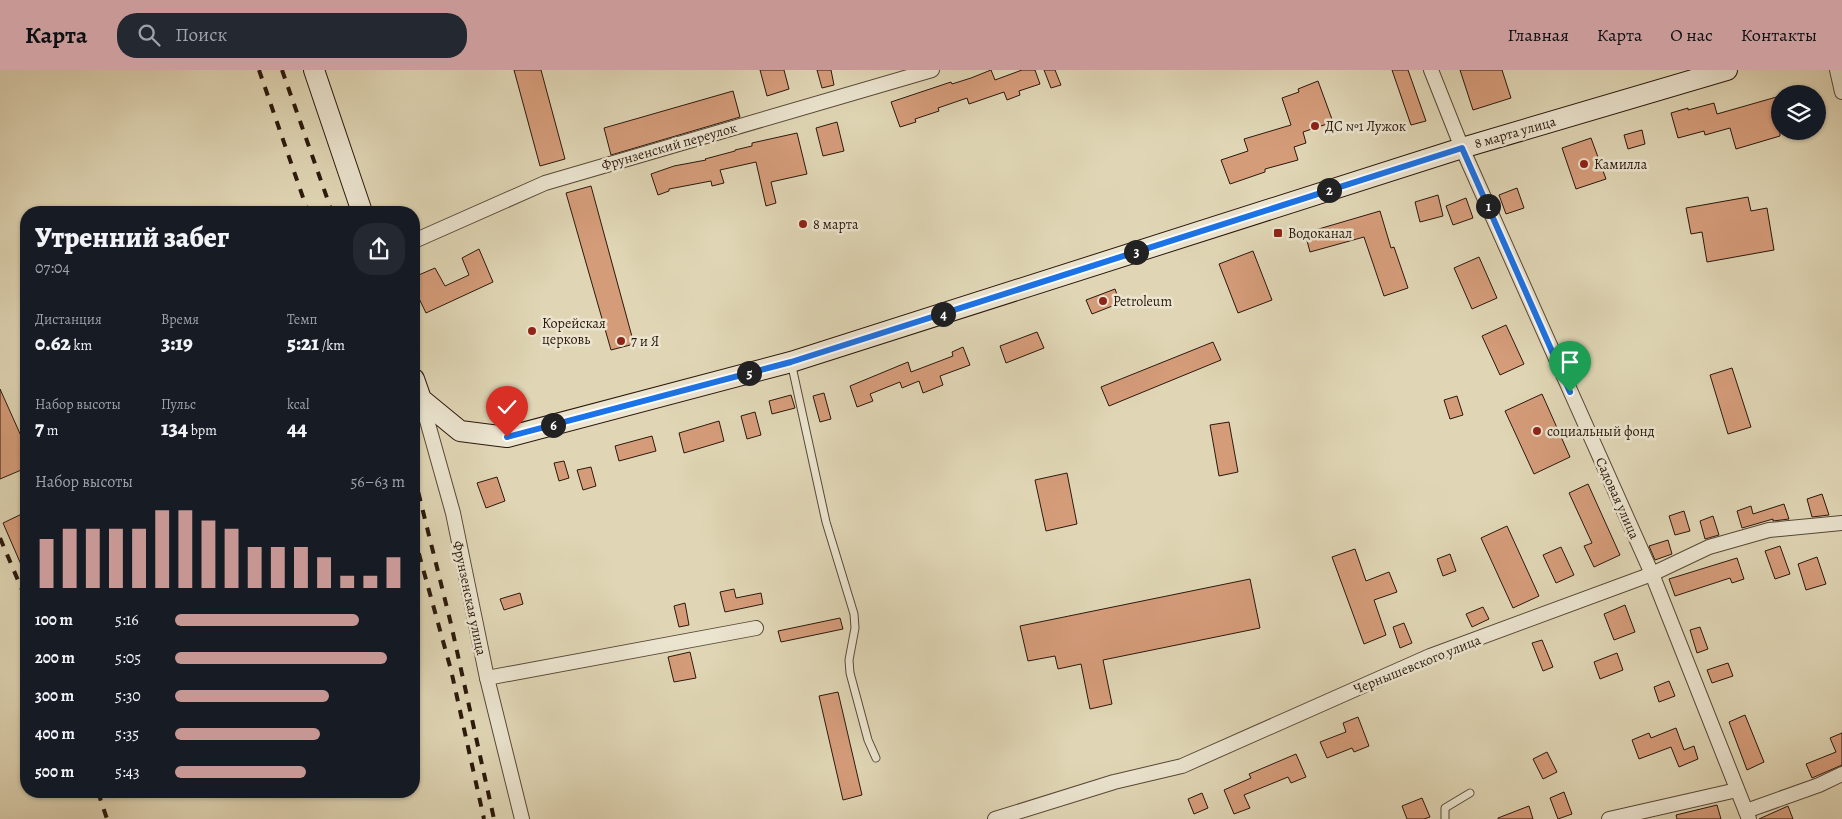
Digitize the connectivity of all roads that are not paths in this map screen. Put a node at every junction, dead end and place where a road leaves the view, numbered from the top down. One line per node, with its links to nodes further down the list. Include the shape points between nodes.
1 (314, 70): 8 (street)
2 (932, 70): 9 (street, Фрунзенский переулок, via 545,183)
3 (1431, 70): 7 (street, Садовая улица)
4 (1727, 70): 7 (street, 8 марта улица)
5 (1837, 70): 6 (street)
6 (1842, 92)
7 (1462, 148): 10 (street, 8 марта улица); 14 (street, Садовая улица)
8 (360, 206)
9 (420, 238)
10 (791, 362): 12 (street, 8 марта улица, via 507,437 460,431); 17 (lane, via 826,522 854,614 850,673)
11 (420, 396): 12 (street, Фрунзенская улица)
12 (421, 399): 16 (street, Фрунзенская улица, via 453,513)
13 (1842, 523): 14 (street, Чернышевского улица, via 1769,530 1710,547)
14 (1652, 574): 19 (street, Садовая улица); 23 (street, Чернышевского улица, via 1430,656 1182,766 1114,782)
15 (756, 628): 16 (street)
16 (487, 678): 22 (street, Фрунзенская улица)
17 (876, 758)
18 (1842, 774): 21 (street)
19 (1736, 790): 21 (street, Садовая улица); 25 (street)
20 (1470, 793): 24 (lane, via 1445,808)
21 (1747, 815)
22 (522, 819)
23 (995, 819)
24 (1445, 819)
25 (1609, 819)

